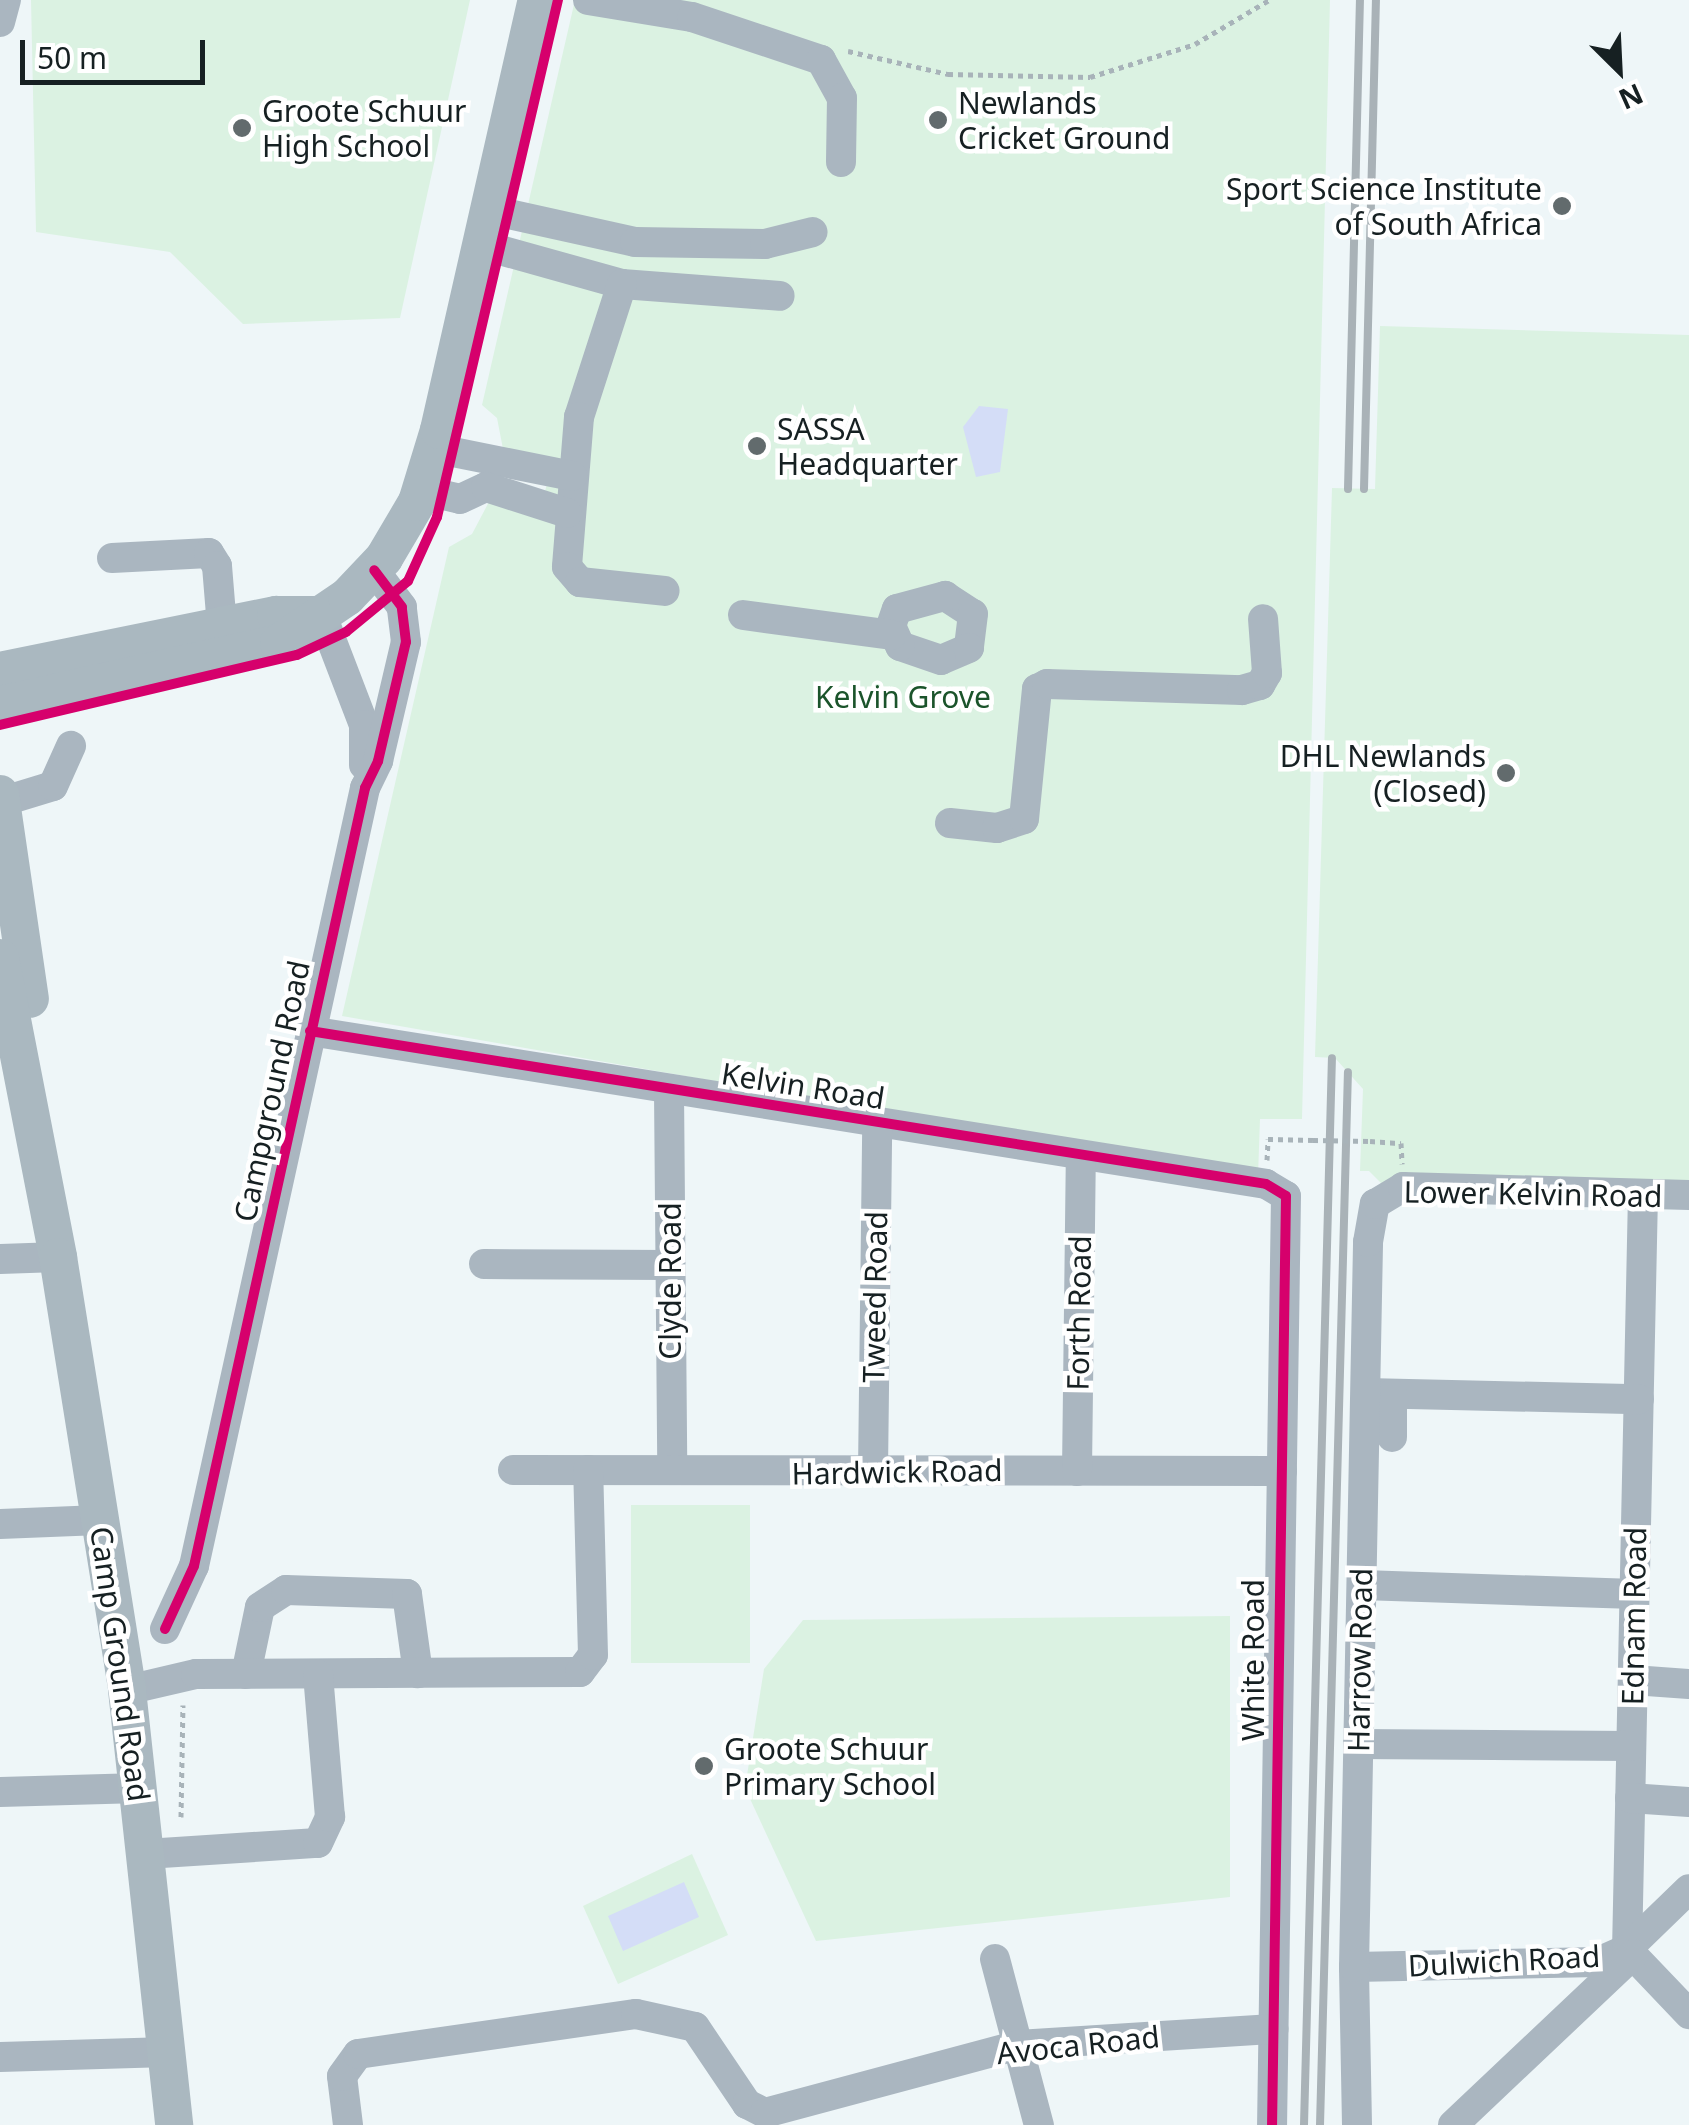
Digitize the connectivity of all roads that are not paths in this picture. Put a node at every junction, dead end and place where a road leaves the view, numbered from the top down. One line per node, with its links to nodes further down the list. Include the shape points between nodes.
1 (6, 0): 5 (street)
2 (537, 0): 7 (main road)
3 (588, 0): 4 (street)
4 (682, 9): 6 (street, via 820,60 842,98)
5 (0, 22)
6 (842, 162)
7 (486, 227): 8 (street, via 635,242 765,244); 9 (street); 11 (main road)
8 (812, 232)
9 (622, 284): 10 (street); 13 (street, via 579,417)
10 (780, 296)
11 (433, 448): 12 (main road); 13 (street, via 484,459)
12 (422, 490): 13 (street, via 460,499 486,487); 15 (main road)
13 (570, 492): 16 (street, via 568,568 574,579)
14 (112, 558): 20 (street, via 209,553 217,566)
15 (374, 570): 17 (main road); 25 (street, Campground Road, via 402,607 406,642 378,761)
16 (665, 591)
17 (318, 614): 20 (main road); 23 (main road, via 290,638 251,651); 25 (street, Campground Road, via 364,725)
18 (743, 615): 21 (street)
19 (1263, 619): 28 (street, via 1267,673 1260,684 1242,690 1046,684 1037,689 1024,819 997,828)
20 (222, 627): 22 (main road)
21 (892, 634)
22 (0, 670)
23 (0, 704)
24 (71, 746): 27 (street, via 52,786)
25 (365, 788): 30 (street, Campground Road)
26 (0, 794): 27 (main road, Camp Ground Road)
27 (1, 802): 38 (main road, Camp Ground Road, via 24,947)
28 (950, 823)
29 (2, 981): 38 (main road, Camp Ground Road)
30 (310, 1032): 31 (street, Kelvin Road); 56 (street, Campground Road, via 194,1566)
31 (669, 1091): 32 (street, Kelvin Road); 42 (street, Clyde Road)
32 (877, 1123): 33 (street, Kelvin Road); 51 (street, Tweed Road)
33 (1081, 1156): 35 (street, Kelvin Road, via 1266,1184); 49 (street, Forth Road)
34 (1643, 1194): 36 (street, Lower Kelvin Road); 37 (street, Lower Kelvin Road, via 1403,1187); 44 (street, Ednam Road)
35 (1286, 1196): 50 (street, White Road)
36 (1689, 1196)
37 (1379, 1197): 43 (street, Harrow Road, via 1368,1242)
38 (49, 1206): 39 (main road, Camp Ground Road)
39 (58, 1257): 40 (street); 52 (main road, Camp Ground Road)
40 (0, 1259)
41 (484, 1264): 42 (street)
42 (670, 1265): 48 (street, Clyde Road)
43 (1379, 1394): 44 (street); 45 (street); 54 (street, Harrow Road)
44 (1638, 1398): 55 (street, Ednam Road)
45 (1392, 1437)
46 (513, 1470): 47 (street, Hardwick Road)
47 (588, 1470): 48 (street, Hardwick Road); 57 (street, via 593,1654 586,1668 564,1676)
48 (672, 1470): 51 (street, Hardwick Road)
49 (1076, 1470): 50 (street, Hardwick Road); 51 (street, Hardwick Road)
50 (1282, 1471): 75 (street, White Road)
51 (872, 1472)
52 (100, 1520): 53 (street); 62 (main road, Camp Ground Road)
53 (0, 1524)
54 (1362, 1584): 55 (street); 63 (street, Harrow Road)
55 (1634, 1594): 60 (street, Ednam Road)
56 (165, 1629)
57 (418, 1673): 58 (street, via 407,1594 286,1590 260,1607); 59 (street)
58 (246, 1674): 59 (street); 62 (street, via 183,1677)
59 (318, 1675): 69 (street, via 330,1818 318,1843)
60 (1633, 1680): 61 (street); 64 (street, Ednam Road)
61 (1689, 1684)
62 (127, 1690): 65 (main road, Camp Ground Road)
63 (1358, 1744): 64 (street); 73 (street, Harrow Road)
64 (1632, 1746): 67 (street, Ednam Road)
65 (140, 1788): 66 (street); 69 (main road, Camp Ground Road)
66 (0, 1792)
67 (1630, 1798): 68 (street); 71 (street, Ednam Road)
68 (1689, 1802)
69 (146, 1854): 77 (main road, Camp Ground Road)
70 (1689, 1889): 71 (street, Dulwich Road)
71 (1630, 1952): 73 (street, Dulwich Road, via 1587,1963); 74 (street); 84 (street)
72 (995, 1959): 76 (street)
73 (1354, 1967): 83 (street, Harrow Road)
74 (1689, 2014)
75 (1274, 2028): 76 (street, Avoca Road); 82 (street, White Road)
76 (1018, 2045): 80 (street, Avoca Road, via 758,2113 695,2027 636,2014 358,2054 342,2076); 81 (street)
77 (168, 2052): 78 (street); 79 (main road, Camp Ground Road)
78 (0, 2057)
79 (174, 2125)
80 (348, 2125)
81 (1039, 2125)
82 (1272, 2125)
83 (1357, 2125)
84 (1453, 2125)

